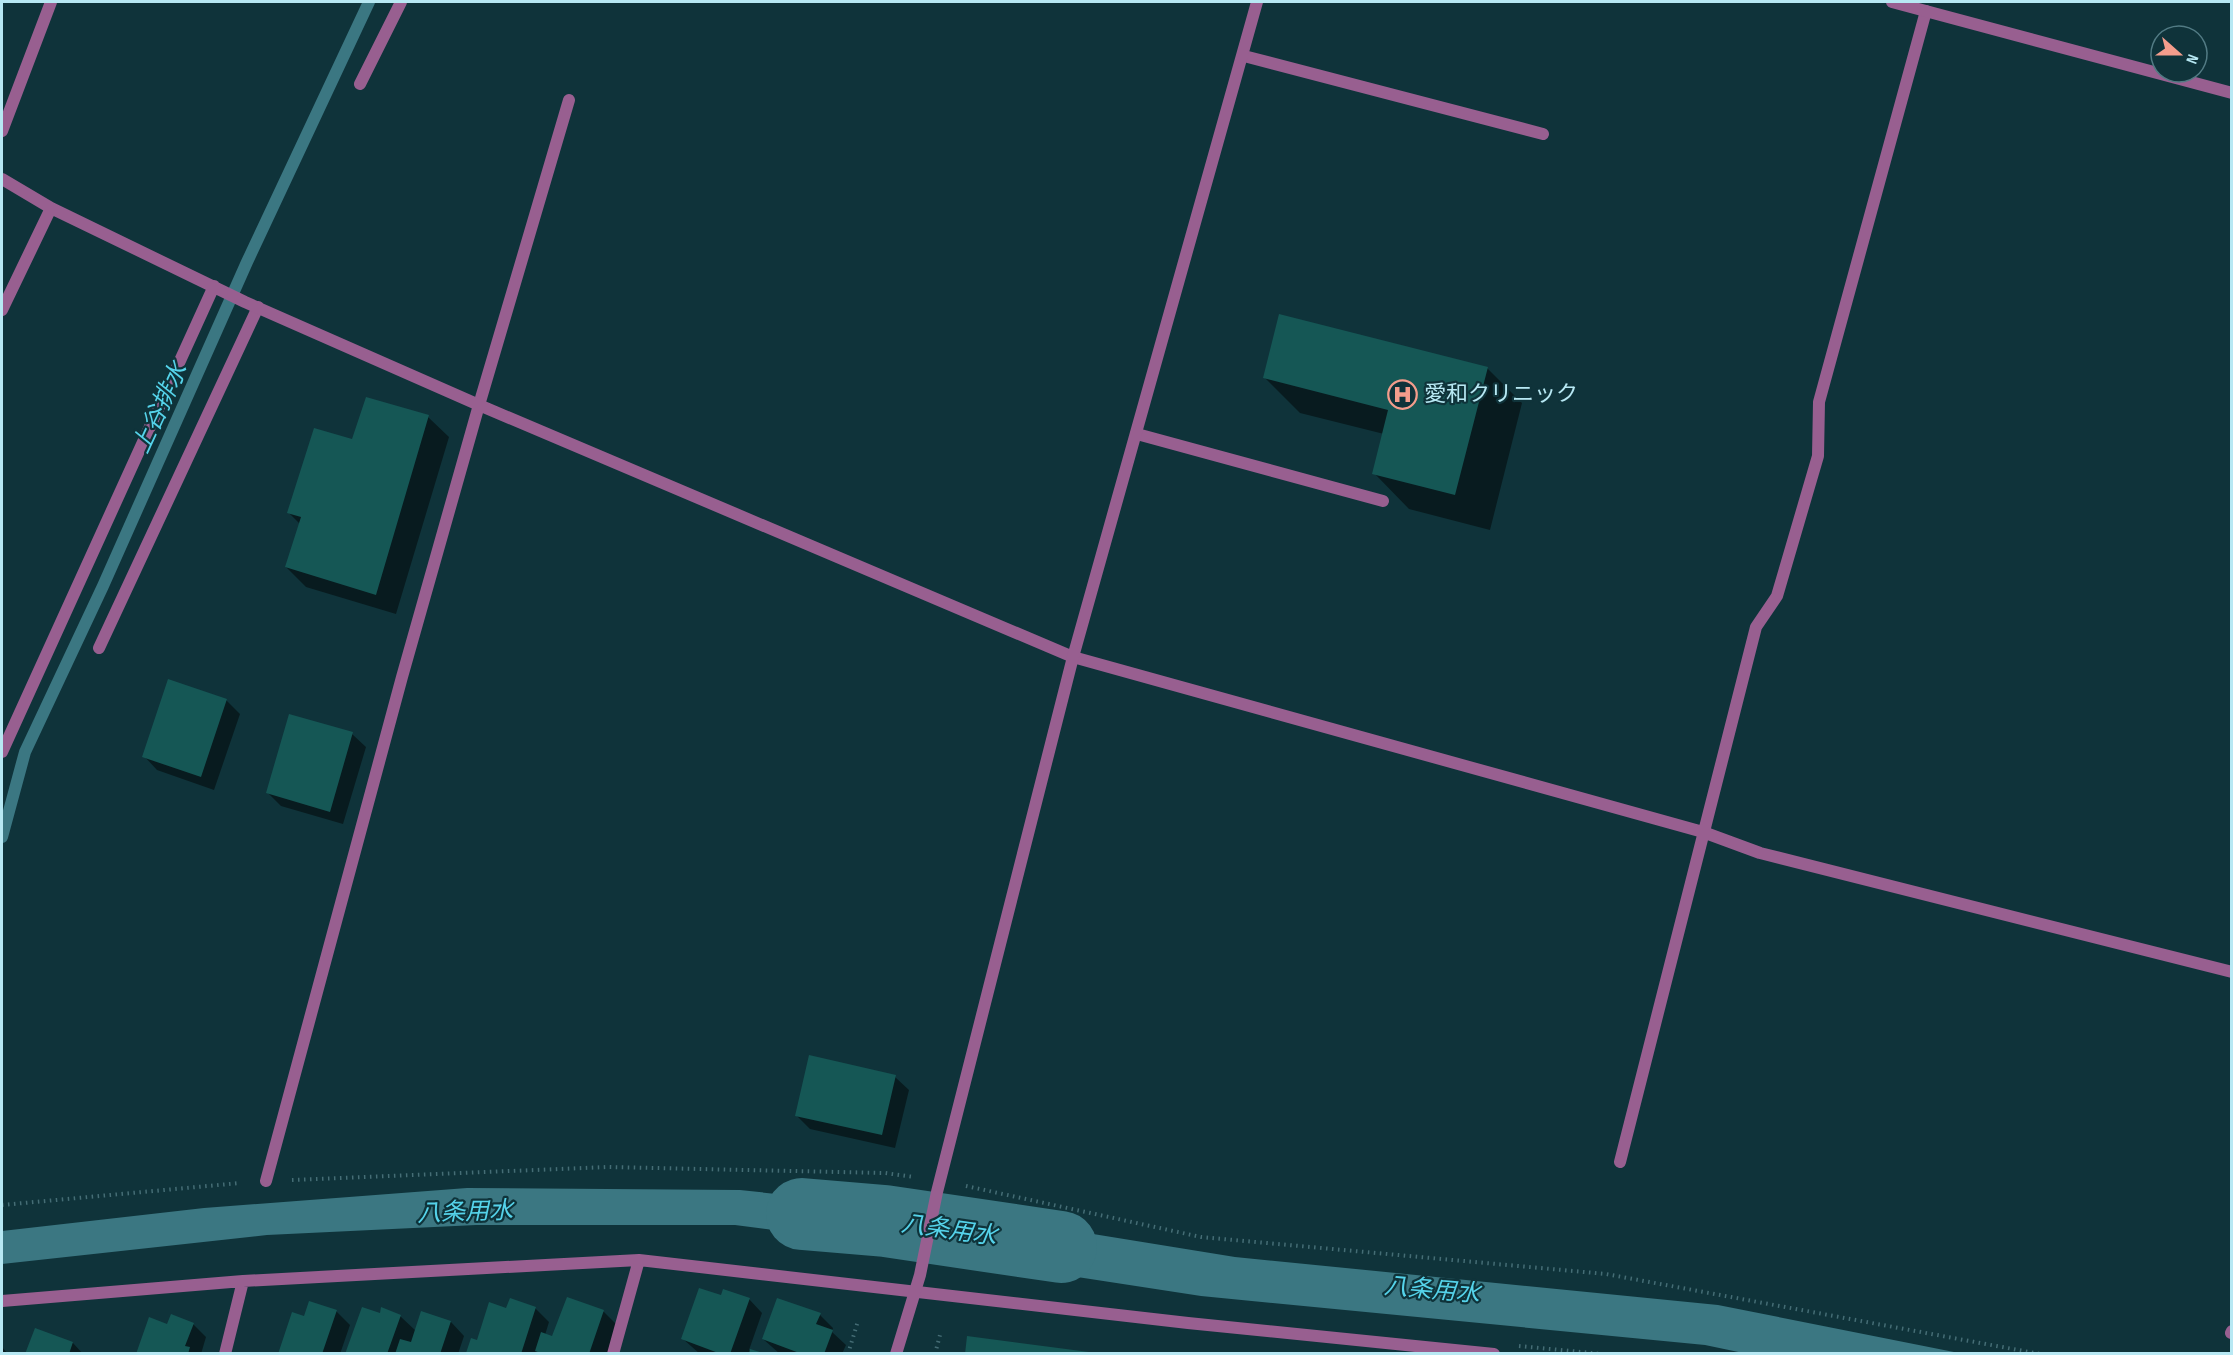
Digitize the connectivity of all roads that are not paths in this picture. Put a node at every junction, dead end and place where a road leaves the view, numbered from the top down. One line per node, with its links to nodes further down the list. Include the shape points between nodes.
1 (51, 2): 10 (street)
2 (400, 2): 7 (street)
3 (1257, 2): 6 (street)
4 (1892, 2): 5 (street)
5 (1926, 10): 8 (street); 23 (street, via 1819,402 1818,456 1777,596 1756,627)
6 (1244, 56): 11 (street); 18 (street)
7 (360, 84)
8 (2232, 93)
9 (569, 100): 17 (street)
10 (2, 131)
11 (1543, 134)
12 (2, 179): 13 (street)
13 (51, 208): 14 (street); 16 (street)
14 (219, 288): 15 (street); 22 (street)
15 (258, 307): 17 (street); 20 (street)
16 (2, 310)
17 (479, 405): 21 (street); 26 (street)
18 (1137, 434): 19 (street); 21 (street)
19 (1383, 501)
20 (99, 648)
21 (1073, 657): 23 (street); 29 (street)
22 (2, 746)
23 (1703, 832): 24 (street, via 1760,853); 25 (street)
24 (2232, 972)
25 (1620, 1162)
26 (266, 1181)
27 (639, 1260): 28 (street); 29 (street); 32 (street)
28 (243, 1281): 30 (street); 31 (street)
29 (913, 1292): 33 (street); 34 (street)
30 (2, 1301)
31 (225, 1353)
32 (613, 1353)
33 (896, 1353)
34 (1494, 1353)

